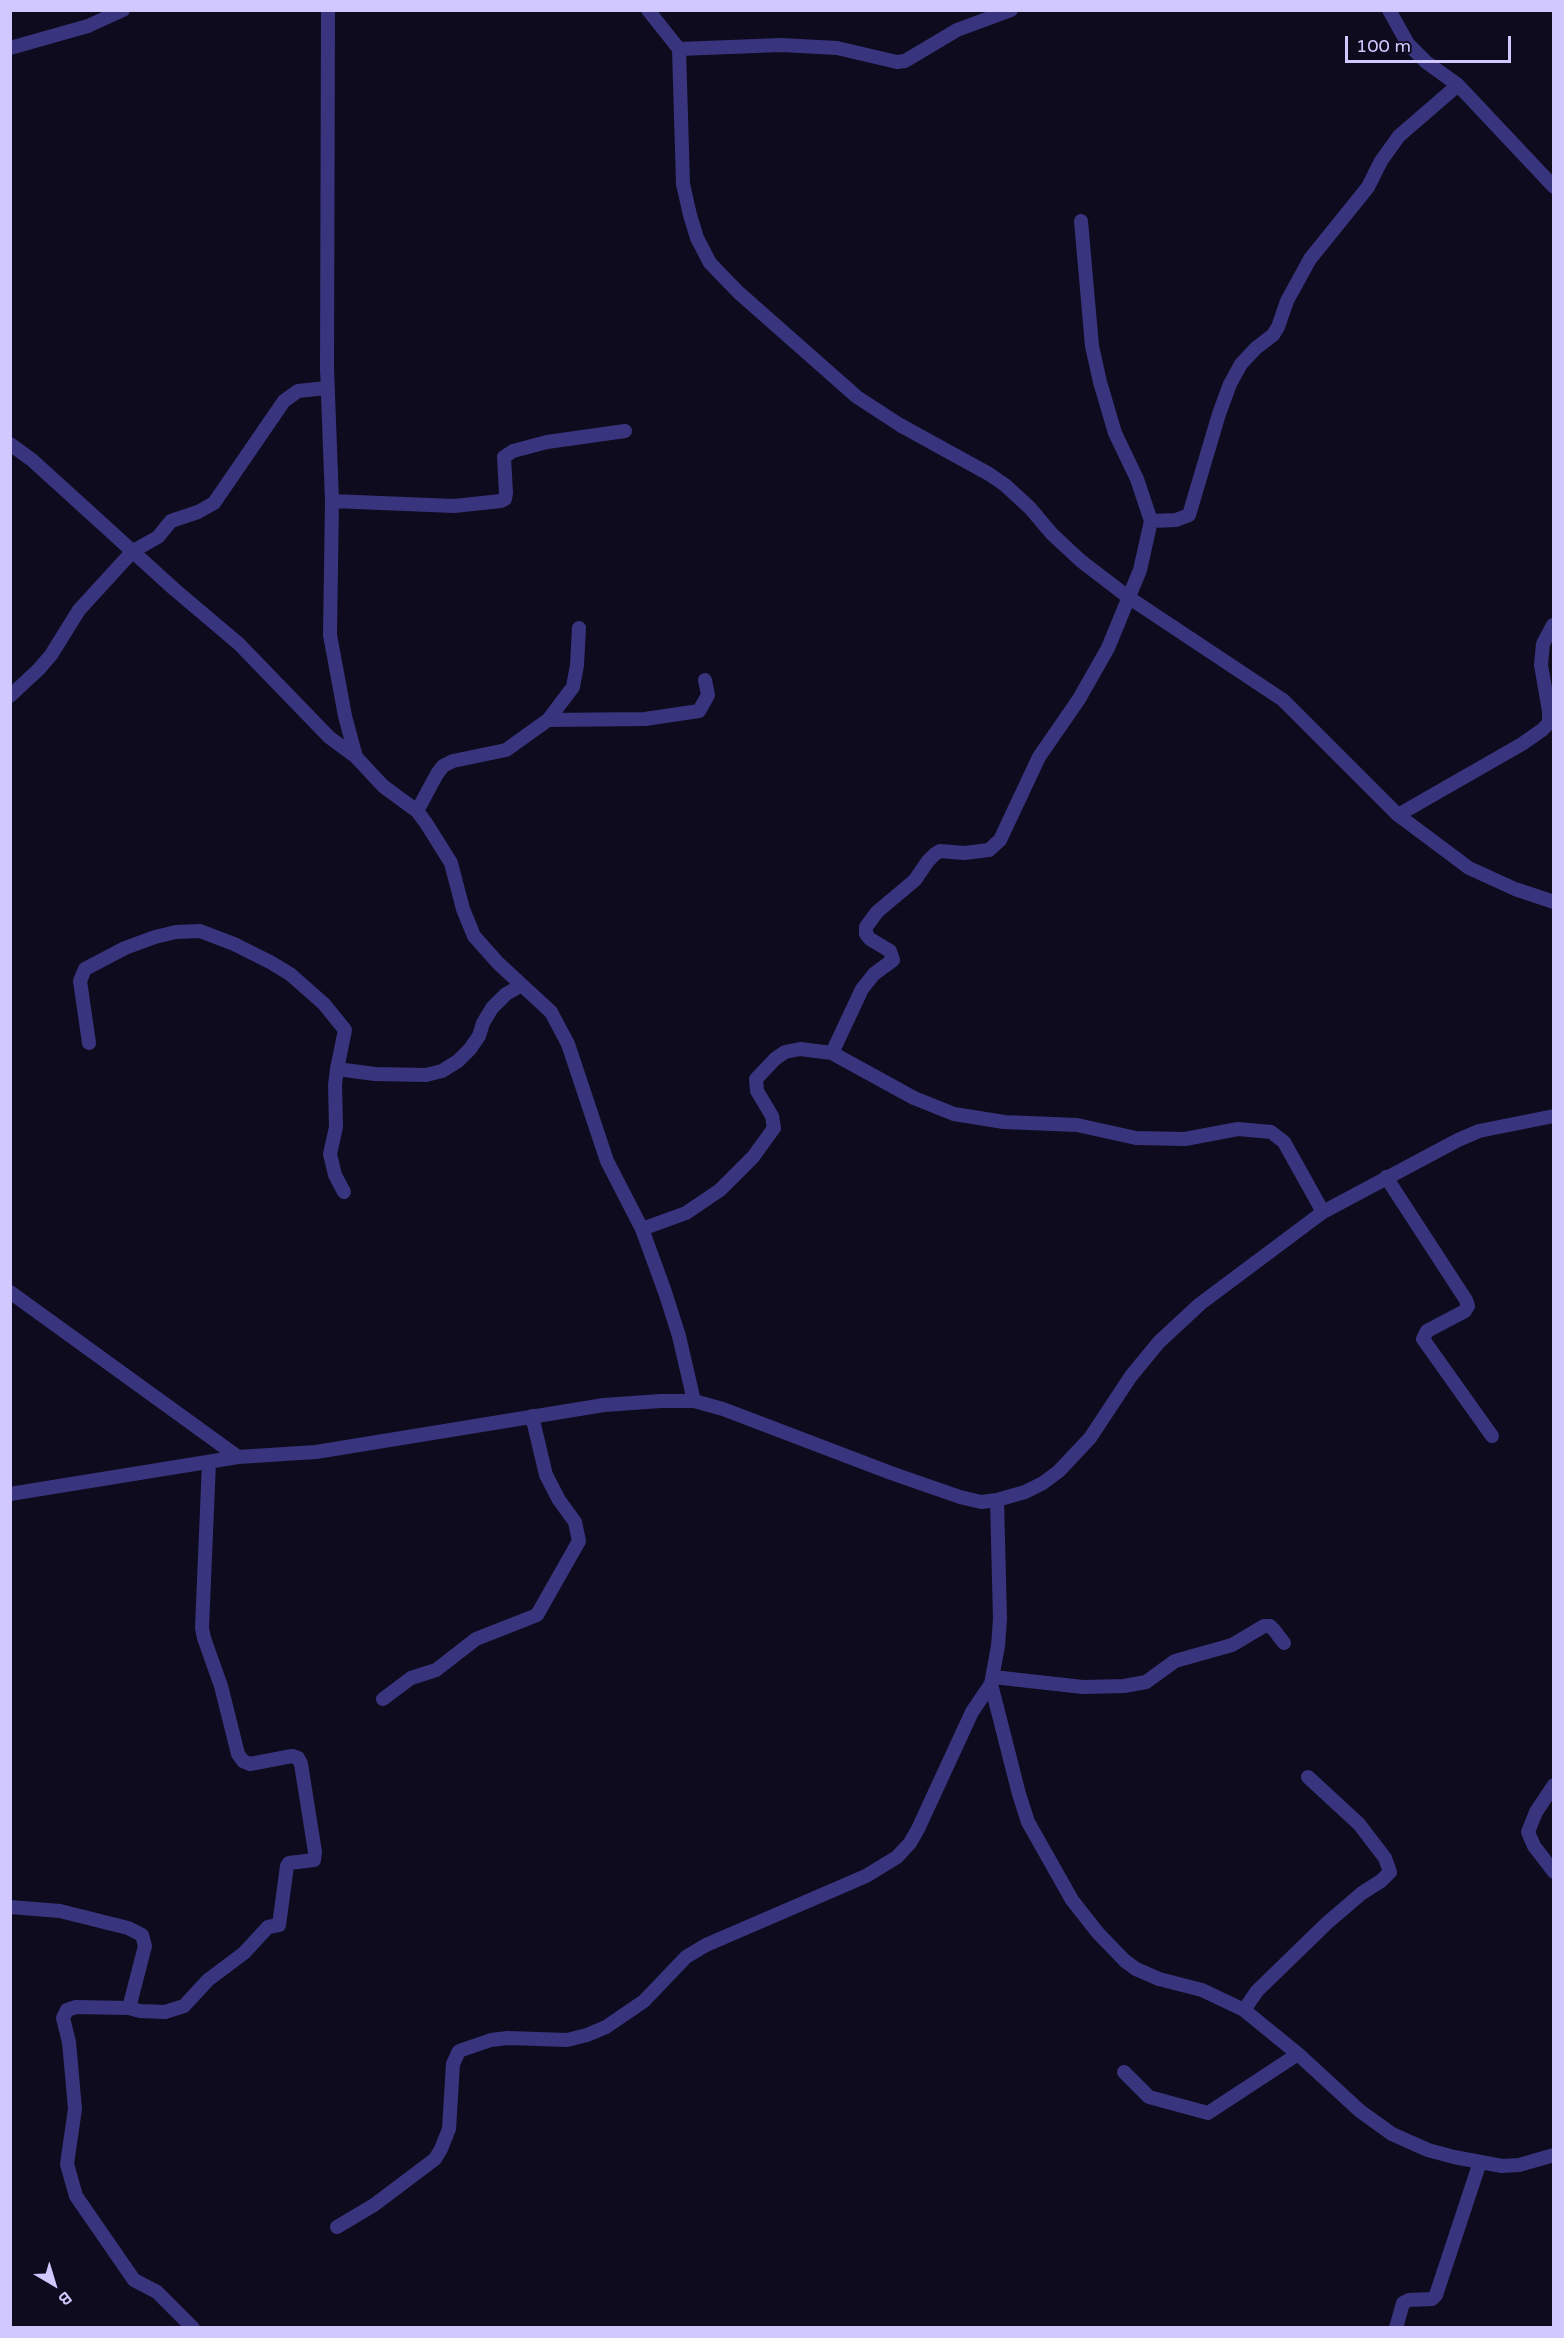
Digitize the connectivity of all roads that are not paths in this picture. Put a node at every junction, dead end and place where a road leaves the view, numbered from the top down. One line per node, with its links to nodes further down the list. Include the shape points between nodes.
1 (123, 10): 6 (street, via 88,26)
2 (328, 10): 11 (street)
3 (648, 10): 7 (street)
4 (1011, 10): 7 (street, via 957,30 897,62 837,48 781,45)
5 (1389, 10): 8 (street, via 1408,45)
6 (10, 48)
7 (679, 49): 17 (street, via 683,184 697,238 710,263 857,398 1005,485 1081,561)
8 (1458, 85): 9 (street); 15 (street, via 1399,136 1368,187 1310,259 1273,335 1241,364 1219,414 1189,515 1184,519)
9 (1554, 187)
10 (1081, 221): 15 (street, via 1092,346 1100,382 1115,433)
11 (327, 388): 14 (street); 16 (street, via 291,394 214,503 171,521 158,537)
12 (625, 431): 14 (street, via 513,451 504,457 506,493 501,501 454,506)
13 (10, 444): 16 (street)
14 (332, 501): 23 (street, via 330,635)
15 (1151, 521): 17 (street, via 1140,570)
16 (133, 551): 21 (street, via 79,609 51,656); 23 (street, via 239,644 329,737)
17 (1128, 597): 25 (street, via 1283,700); 29 (street, via 1108,648 1039,757 1000,840 989,850 935,854 915,880 877,912 866,927 870,939 890,951 893,960 862,989)
18 (1553, 625): 25 (street, via 1543,644 1541,665 1549,723 1522,744)
19 (579, 628): 22 (street, via 573,687)
20 (705, 680): 22 (street, via 708,695 699,711 645,719)
21 (10, 696)
22 (548, 720): 24 (street, via 506,750 443,766)
23 (356, 757): 24 (street, via 383,786)
24 (417, 811): 27 (street, via 452,863 474,936)
25 (1398, 814): 26 (street, via 1469,868)
26 (1554, 902)
27 (522, 985): 30 (street, via 492,1008 470,1049 442,1071 426,1075); 35 (street, via 551,1012 568,1044 608,1161)
28 (89, 1043): 30 (street, via 80,981 85,969 155,937 200,931 270,962 324,1004 345,1030)
29 (832, 1053): 34 (street, via 914,1098 954,1114 1004,1122 1077,1125 1136,1138 1185,1139 1238,1129 1271,1132 1284,1142); 35 (street, via 800,1048 775,1059 756,1079 757,1091 772,1116 774,1128 753,1158 720,1190 686,1213)
30 (338, 1069): 33 (street, via 336,1127 330,1154)
31 (1554, 1116): 32 (street, via 1479,1131)
32 (1386, 1177): 34 (street); 39 (street, via 1466,1300 1465,1311 1427,1331 1423,1339)
33 (344, 1192)
34 (1323, 1212): 43 (street, via 1200,1304 1159,1341 1090,1438 1059,1471 1025,1492)
35 (642, 1228): 37 (street, via 672,1314)
36 (10, 1292): 40 (street)
37 (694, 1401): 38 (street, via 604,1405); 43 (street, via 960,1497 981,1502)
38 (532, 1416): 40 (street, via 316,1452); 46 (street, via 546,1475 577,1527 579,1540 537,1615 476,1639 436,1670 411,1678)
39 (1492, 1436)
40 (238, 1457): 41 (street)
41 (210, 1462): 42 (street); 51 (street, via 204,1638 243,1761 250,1764 292,1756 301,1764 314,1860 286,1866 279,1925 263,1932 184,2006 165,2012)
42 (10, 1494)
43 (997, 1500): 45 (street, via 1000,1619)
44 (1284, 1643): 45 (street, via 1270,1626 1264,1626 1232,1645 1179,1660 1146,1682 1124,1686)
45 (992, 1681): 52 (street, via 1023,1809 1072,1900 1115,1951 1136,1969 1202,1990); 57 (street, via 972,1712 918,1829 897,1857 866,1876 706,1945 686,1957 644,2001 606,2027 567,2040 508,2037 459,2051 453,2064 450,2129 435,2159 374,2205)
46 (383, 1699)
47 (1308, 1777): 52 (street, via 1359,1824 1389,1864 1390,1872 1327,1923 1263,1985)
48 (1554, 1785): 49 (street, via 1528,1832)
49 (1554, 1872)
50 (10, 1907): 51 (street, via 60,1911 136,1930 145,1946)
51 (129, 2008): 58 (street, via 76,2007 64,2015 75,2109 67,2153 68,2174 76,2196 128,2273 137,2283 156,2292)
52 (1244, 2010): 53 (street)
53 (1298, 2054): 54 (street, via 1208,2113 1149,2097); 56 (street, via 1360,2111 1392,2134 1428,2150)
54 (1124, 2072)
55 (1554, 2155): 56 (street, via 1519,2165)
56 (1480, 2162): 59 (street, via 1436,2295 1403,2303)
57 (337, 2227)
58 (193, 2328)
59 (1396, 2328)

